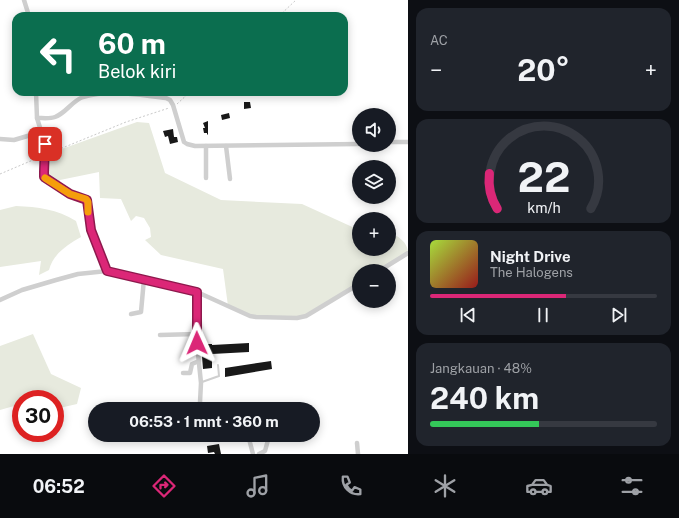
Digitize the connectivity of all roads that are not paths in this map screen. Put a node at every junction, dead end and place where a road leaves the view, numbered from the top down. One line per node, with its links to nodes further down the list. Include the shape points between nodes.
1 (24, 0): 2 (street)
2 (28, 12)
3 (36, 96): 6 (street)
4 (90, 96): 6 (street, via 76,101 57,116)
5 (147, 96): 12 (street, via 170,100 184,142)
6 (37, 118): 7 (street)
7 (41, 132): 8 (street, via 14,140); 18 (street, via 45,152 44,175 46,179 70,194 87,200 91,230)
8 (0, 138)
9 (396, 142): 10 (street)
10 (408, 142)
11 (352, 144): 13 (street)
12 (206, 146): 13 (street); 14 (street)
13 (226, 146): 15 (street)
14 (206, 178)
15 (230, 180)
16 (408, 253): 17 (street)
17 (390, 264)
18 (107, 271): 19 (street); 22 (street, via 78,274 22,290)
19 (144, 279): 21 (street); 23 (street, via 142,312)
20 (352, 288): 21 (street, via 301,318 250,316)
21 (197, 292): 24 (street)
22 (0, 300)
23 (132, 314)
24 (196, 334): 25 (street); 26 (street)
25 (160, 335)
26 (198, 361): 28 (street, via 192,364 190,373); 29 (street)
27 (218, 366): 29 (lane, via 219,376)
28 (183, 373)
29 (201, 383): 30 (street)
30 (200, 402)
31 (250, 442): 34 (street)
32 (267, 442): 35 (street, via 265,451)
33 (357, 442): 36 (street)
34 (253, 454)
35 (259, 454)
36 (358, 454)

